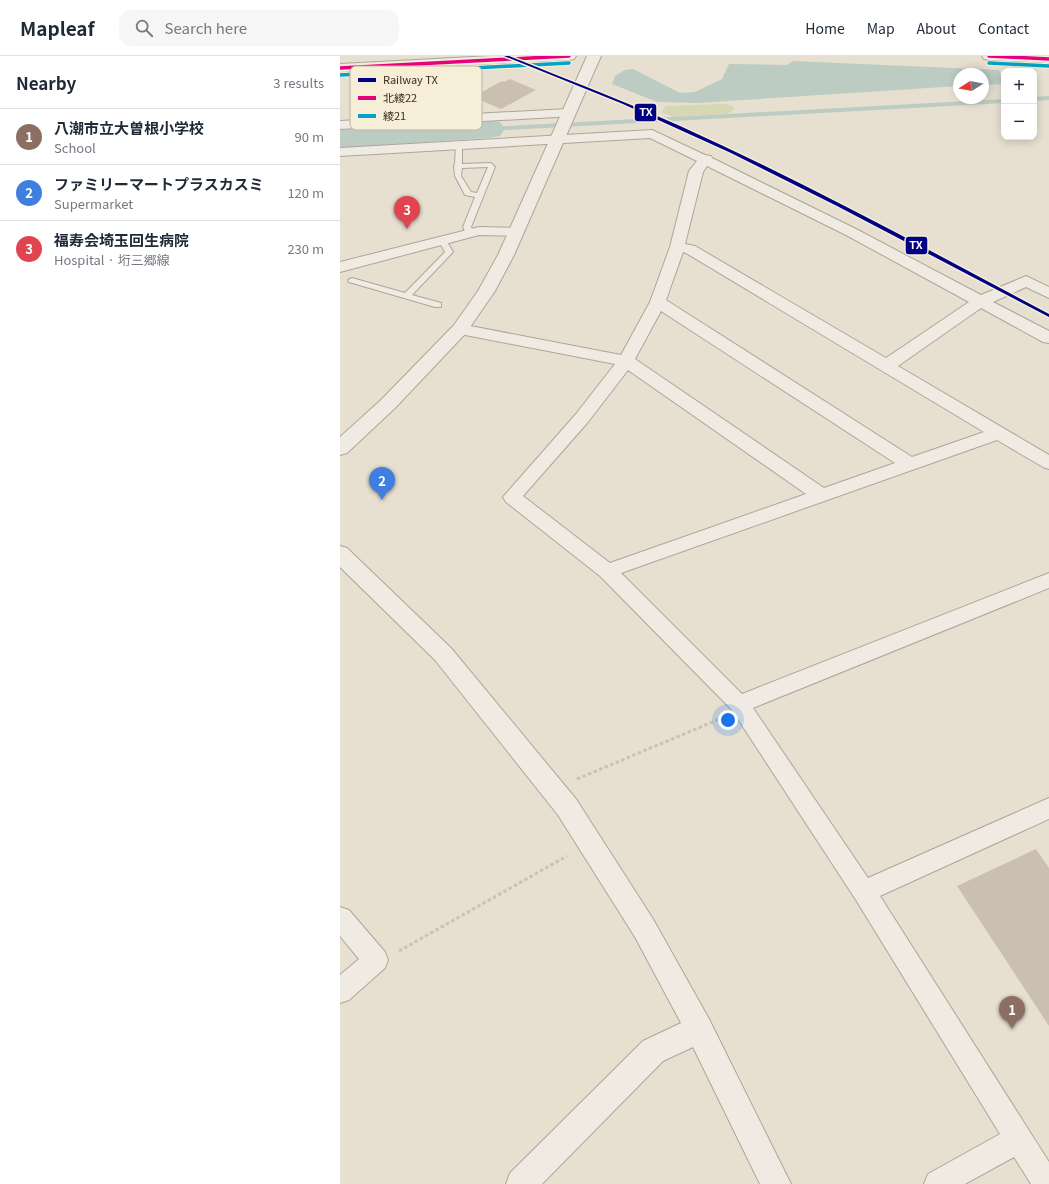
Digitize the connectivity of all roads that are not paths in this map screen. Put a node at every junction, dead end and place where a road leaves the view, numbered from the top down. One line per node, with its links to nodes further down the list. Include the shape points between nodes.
1 (362, 56): 5 (street)
2 (569, 56): 7 (street)
3 (594, 56): 10 (street)
4 (989, 56): 6 (street)
5 (340, 57)
6 (1049, 60)
7 (378, 66)
8 (350, 67): 9 (street)
9 (340, 68)
10 (567, 114): 11 (street); 14 (street)
11 (482, 118)
12 (340, 125): 13 (street)
13 (350, 125)
14 (558, 137): 15 (street); 17 (street, via 652,134); 20 (street)
15 (459, 145): 16 (street); 18 (lane)
16 (340, 152)
17 (706, 160): 23 (street, via 696,171); 30 (street, via 851,232)
18 (457, 166): 19 (lane, via 458,176 468,193); 19 (lane, via 491,164)
19 (479, 196): 21 (lane, via 467,227)
20 (516, 232): 21 (street, via 479,230); 33 (street, via 486,291)
21 (470, 233): 22 (street)
22 (442, 240): 24 (street); 29 (lane, via 449,252)
23 (676, 247): 31 (street); 36 (street, via 690,249)
24 (340, 268)
25 (352, 280): 29 (lane)
26 (1026, 281): 27 (street); 28 (street); 30 (street)
27 (1049, 283)
28 (1049, 293)
29 (407, 296): 32 (lane)
30 (981, 301): 34 (street); 36 (street)
31 (658, 302): 35 (street); 40 (street)
32 (438, 305)
33 (460, 329): 35 (street); 38 (street, via 388,404)
34 (1049, 338)
35 (626, 361): 41 (street); 43 (street, via 582,418 512,497)
36 (886, 366): 37 (street)
37 (998, 433): 39 (street); 40 (street)
38 (340, 448)
39 (1049, 463)
40 (910, 464): 41 (street)
41 (821, 495): 43 (street)
42 (340, 554): 50 (street, via 443,654 567,807 644,928)
43 (607, 571): 45 (street)
44 (1049, 580): 45 (street)
45 (739, 704): 47 (street)
46 (1049, 808): 47 (street)
47 (864, 892): 51 (street)
48 (340, 918): 49 (street, via 376,960)
49 (340, 991)
50 (699, 1029): 52 (street, via 653,1051); 53 (street)
51 (1019, 1139): 54 (street); 55 (street)
52 (521, 1184)
53 (776, 1184)
54 (938, 1184)
55 (1047, 1184)

